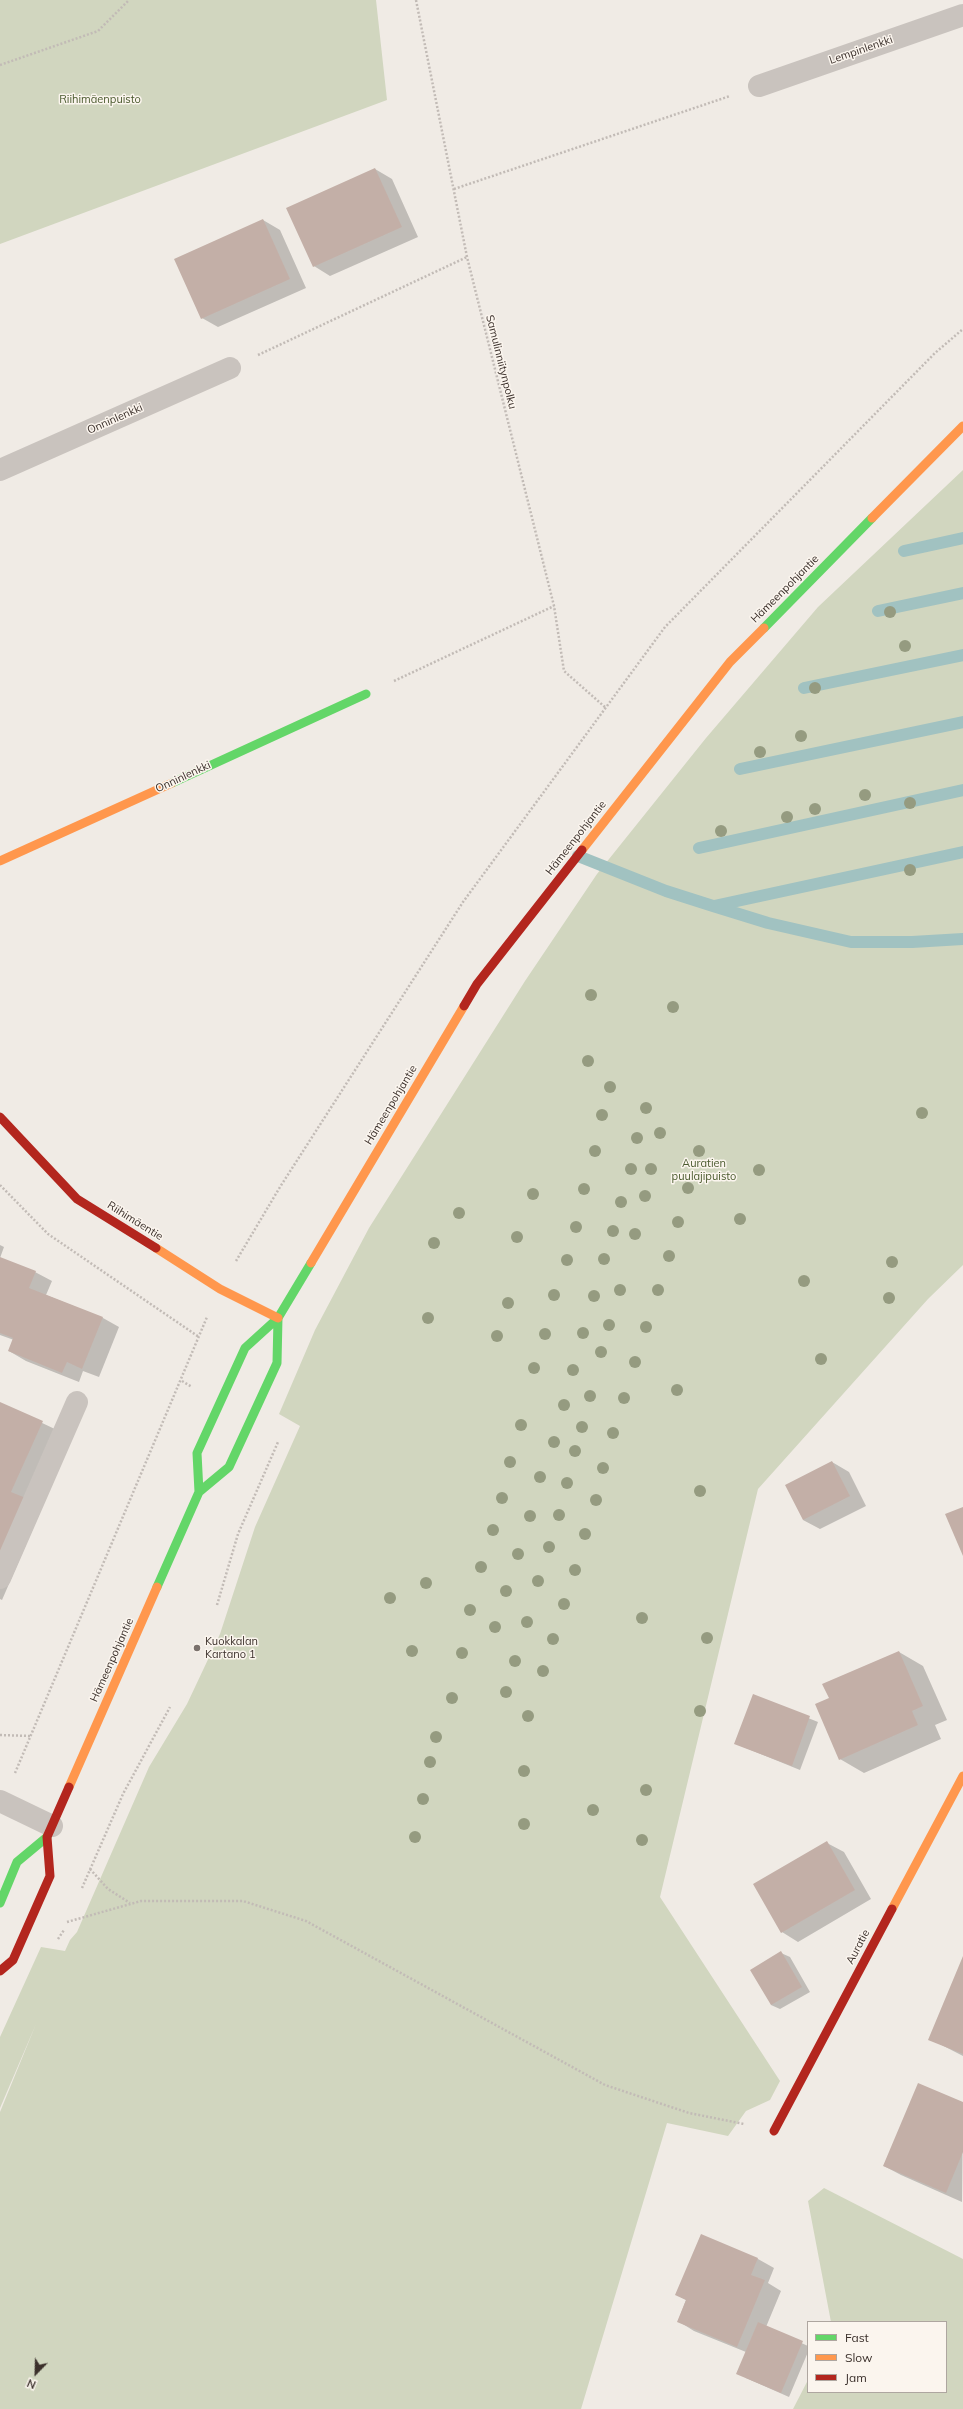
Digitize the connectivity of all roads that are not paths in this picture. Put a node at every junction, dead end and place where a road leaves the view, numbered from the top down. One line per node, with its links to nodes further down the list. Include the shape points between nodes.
1 (963, 14): 2 (street, Lempinlenkki)
2 (759, 86)
3 (230, 368): 5 (street, Onninlenkki)
4 (963, 426): 9 (main road, Hämeenpohjantie, via 730,662 477,984)
5 (0, 470)
6 (366, 694): 7 (main road, Onninlenkki)
7 (0, 861)
8 (0, 1118): 9 (main road, Riihimäentie, via 77,1199 220,1289)
9 (278, 1318): 11 (main road, Hämeenpohjantie, via 277,1363 230,1467); 11 (main road, Hämeenpohjantie, via 244,1348 197,1453)
10 (77, 1402): 12 (street)
11 (199, 1492): 15 (main road, Hämeenpohjantie)
12 (0, 1578)
13 (963, 1776): 18 (main road, Auratie)
14 (0, 1802): 15 (street)
15 (50, 1831): 16 (main road, Hämeenpohjantie, via 17,1862); 17 (main road, Hämeenpohjantie, via 50,1876 13,1960)
16 (0, 1903)
17 (0, 1971)
18 (774, 2131)

